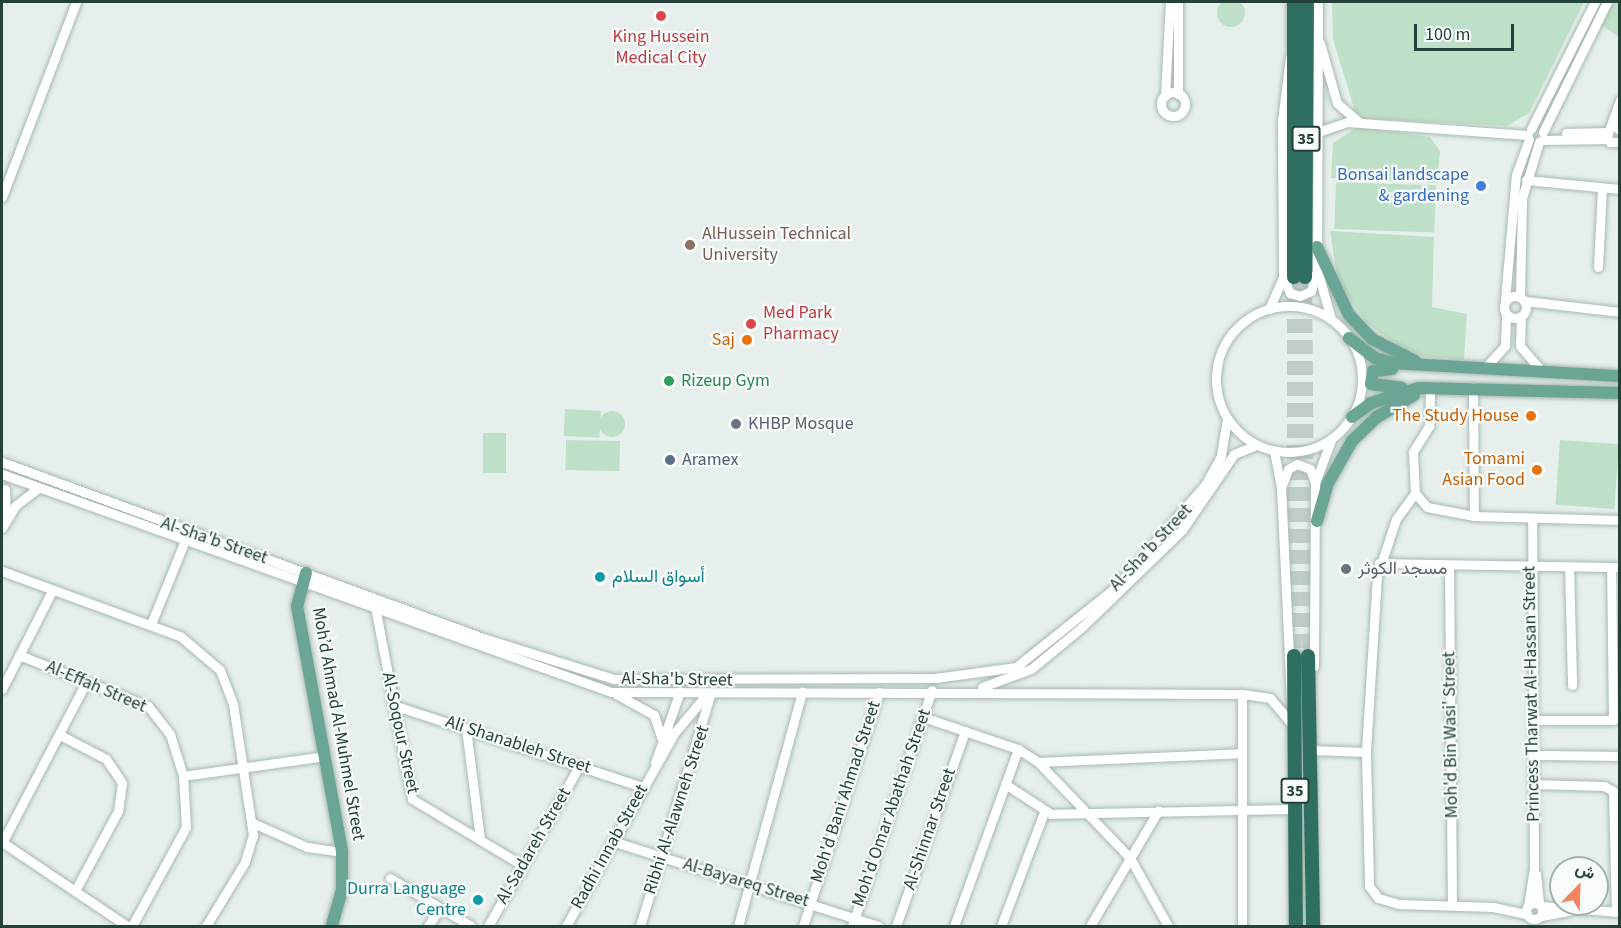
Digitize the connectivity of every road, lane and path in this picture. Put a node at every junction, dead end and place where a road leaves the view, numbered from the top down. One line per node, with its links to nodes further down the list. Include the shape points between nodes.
1 (71, 2): 20 (street)
2 (76, 2): 23 (street)
3 (1170, 2): 12 (street)
4 (1179, 2): 11 (street)
5 (1294, 2): 26 (highway, 35)
6 (1307, 2): 10 (highway, 35)
7 (1318, 2): 10 (street)
8 (1595, 2): 17 (street)
9 (1607, 2): 17 (street)
10 (1312, 40): 14 (street, via 1337,103); 15 (highway); 26 (highway, 35)
11 (1178, 94): 12 (street); 12 (street, via 1185,106 1175,116 1163,110)
12 (1165, 96)
13 (1620, 100): 16 (street)
14 (1364, 123): 15 (street, via 1336,122); 17 (street)
15 (1318, 129): 24 (street)
16 (1614, 131): 17 (street); 18 (street)
17 (1536, 136): 19 (street); 28 (street, via 1516,175)
18 (1620, 142)
19 (1526, 180): 21 (street); 27 (street, via 1519,230)
20 (2, 183)
21 (1602, 188): 22 (street); 25 (street)
22 (1620, 189)
23 (2, 197)
24 (1317, 247): 26 (street); 36 (main road, via 1330,284 1356,324 1390,350)
25 (1598, 267)
26 (1300, 276): 30 (street); 34 (street)
27 (1522, 299): 28 (street); 29 (street); 33 (street)
28 (1505, 300): 32 (street)
29 (1544, 307): 31 (street); 33 (street)
30 (1269, 309): 34 (street, via 1302,308); 45 (street, via 1239,326 1222,350 1215,382)
31 (1620, 312)
32 (1506, 315): 33 (street); 38 (street, via 1505,346)
33 (1523, 315): 39 (street, via 1520,346)
34 (1333, 321): 35 (street)
35 (1349, 338): 36 (main road, via 1382,362); 44 (street, via 1362,377)
36 (1428, 366): 37 (main road)
37 (1456, 368): 38 (main road); 42 (main road, via 1372,373 1376,388)
38 (1484, 369): 39 (main road)
39 (1542, 371): 40 (main road)
40 (1620, 376)
41 (1473, 387): 42 (main road); 43 (main road); 56 (street)
42 (1425, 388): 44 (main road, via 1371,404); 55 (street, via 1429,426 1413,452); 59 (main road, via 1359,431 1335,468)
43 (1620, 393)
44 (1352, 417): 46 (street)
45 (1227, 418): 47 (street); 73 (street, Al-Sha'b Street, via 1217,465 1178,522 1040,653 990,675)
46 (1335, 436): 48 (street, via 1306,451); 51 (street)
47 (1256, 445): 48 (street); 78 (street, Al-Sha'b Street, via 1234,454 1191,520 1082,627 1031,669)
48 (1274, 451): 52 (street)
49 (2, 462): 61 (street, Al-Sha'b Street)
50 (2, 474): 53 (street, Al-Sha'b Street)
51 (1315, 483): 52 (street, via 1310,469 1297,464 1288,469); 59 (street)
52 (1281, 487): 88 (street, via 1286,679)
53 (38, 488): 60 (street); 61 (street, Al-Sha'b Street)
54 (5, 489): 60 (street)
55 (1415, 493): 56 (street, via 1436,511); 62 (street, via 1396,519)
56 (1474, 516): 57 (street)
57 (1532, 519): 58 (street); 64 (street, Princess Tharwat Al-Hassan Street)
58 (1620, 520)
59 (1317, 521): 89 (street)
60 (4, 524)
61 (186, 537): 68 (street, Al-Sha'b Street); 71 (street)
62 (1379, 563): 63 (street); 100 (street)
63 (1449, 565): 64 (street); 130 (street, Moh'd Bin Wasi' Street)
64 (1531, 566): 65 (street); 91 (street, Princess Tharwat Al-Hassan Street)
65 (1569, 567): 66 (street); 76 (street)
66 (1616, 567): 91 (street, via 1613,720)
67 (2, 571): 69 (street)
68 (304, 578): 70 (street, Al-Sha'b Street); 75 (street, Al-Sha'b Street, via 592,673 635,682); 102 (main road, Moh’d Ahmad Al-Muhmel Street, via 299,621)
69 (52, 591): 71 (street); 72 (street)
70 (376, 612): 81 (street, Al-Sha'b Street); 87 (street, Al-Soqour Street)
71 (151, 624): 106 (street, via 196,644 220,670)
72 (20, 655): 74 (street, Al-Effah Street); 77 (street)
73 (850, 679): 75 (street, Al-Sha'b Street); 80 (street, via 854,685)
74 (86, 682): 95 (street); 108 (street, Al-Effah Street, via 148,706 158,716)
75 (682, 683): 85 (street, Radhi Innab Street)
76 (1572, 685)
77 (2, 689)
78 (974, 689): 79 (street, Al-Sha'b Street); 86 (street, Al-Sha'b Street)
79 (932, 690): 83 (street, Al-Sha'b Street); 90 (street, Moh'd Omar Abathah Street)
80 (849, 691): 82 (street, Al-Sha'b Street); 83 (street, Al-Sha'b Street)
81 (611, 692): 85 (street, Al-Sha'b Street); 96 (street, via 654,715)
82 (802, 692): 84 (street, Al-Sha'b Street); 127 (street)
83 (879, 692): 129 (street, Moh'd Bani Ahmad Street)
84 (709, 693): 85 (street, Al-Sha'b Street); 107 (street, Radhi Innab Street); 122 (street, Ribhi Al-Alawneh Street)
85 (679, 694): 96 (street, Radhi Innab Street)
86 (1242, 694): 92 (street, Al-Sha'b Street, via 1270,698); 99 (street)
87 (393, 705): 93 (street, Ali Shanableh Street); 118 (street, Al-Soqour Street, via 412,799)
88 (1293, 707): 89 (highway, 35, via 1301,656); 92 (highway, 35)
89 (1309, 707): 98 (highway, 35)
90 (923, 717): 94 (street); 134 (street, Moh'd Omar Abathah Street)
91 (1533, 720): 101 (street, Princess Tharwat Al-Hassan Street)
92 (1293, 725): 113 (highway, 35)
93 (466, 728): 105 (street, Ali Shanableh Street); 118 (street)
94 (964, 731): 97 (street); 148 (street, Al-Shinnar Street)
95 (60, 735): 119 (street); 128 (street, via 106,759 122,783 118,811)
96 (661, 740): 107 (street, Radhi Innab Street)
97 (1018, 748): 104 (street); 109 (street)
98 (1311, 750): 100 (street); 155 (highway, 35)
99 (1241, 753): 104 (street); 112 (street)
100 (1366, 753): 130 (street, via 1367,871 1372,892 1399,904)
101 (1533, 755): 103 (street); 110 (street, Princess Tharwat Al-Hassan Street)
102 (326, 756): 106 (street); 121 (main road, Moh’d Ahmad Al-Muhmel Street)
103 (1620, 756)
104 (1038, 762): 116 (street)
105 (580, 765): 111 (street, Ali Shanableh Street); 124 (street, Al-Sadareh Street)
106 (244, 767): 108 (street); 117 (street)
107 (654, 768): 111 (street, Radhi Innab Street)
108 (183, 776): 136 (street, Al-Effah Street, via 182,838)
109 (1005, 784): 115 (street); 149 (street)
110 (1533, 784): 132 (street, via 1604,786 1613,791); 133 (street, Princess Tharwat Al-Hassan Street)
111 (643, 787): 120 (street, Radhi Innab Street)
112 (1241, 808): 113 (street); 114 (street); 153 (street)
113 (1292, 809): 154 (highway, 35)
114 (1158, 811): 116 (street); 123 (street)
115 (1044, 812): 116 (street); 150 (street)
116 (1092, 814): 123 (street)
117 (253, 823): 121 (street, via 307,847); 137 (street, via 245,862)
118 (480, 839): 124 (street, Al-Soqour Street)
119 (2, 842): 128 (street)
120 (612, 842): 122 (street, Al-Bayareq Street); 143 (street, Radhi Innab Street)
121 (342, 852): 126 (main road, Moh’d Ahmad Al-Muhmel Street)
122 (663, 857): 127 (street, Al-Bayareq Street); 144 (street, Ribhi Al-Alawneh Street)
123 (1130, 858): 151 (street); 152 (street)
124 (522, 865): 142 (street, Al-Sadareh Street)
125 (390, 878): 131 (street)
126 (341, 884): 138 (main road, Moh’d Ahmad Al-Muhmel Street); 139 (main road, Moh’d Ahmad Al-Muhmel Street)
127 (750, 885): 129 (street, Al-Bayareq Street); 145 (street)
128 (75, 891): 135 (street)
129 (810, 903): 134 (street, Al-Bayareq Street); 146 (street, Moh'd Bani Ahmad Street)
130 (1452, 905): 133 (street)
131 (439, 909): 140 (street); 141 (street)
132 (1618, 912): 133 (street, via 1571,910)
133 (1534, 914)
134 (854, 922): 147 (street, Al-Bayareq Street)
135 (127, 927)
136 (132, 927)
137 (206, 927)
138 (323, 927)
139 (332, 927)
140 (428, 927)
141 (471, 927)
142 (488, 927)
143 (566, 927)
144 (640, 927)
145 (738, 927)
146 (803, 927)
147 (879, 927)
148 (896, 927)
149 (954, 927)
150 (1001, 927)
151 (1090, 927)
152 (1168, 927)
153 (1242, 927)
154 (1296, 927)
155 (1313, 927)

